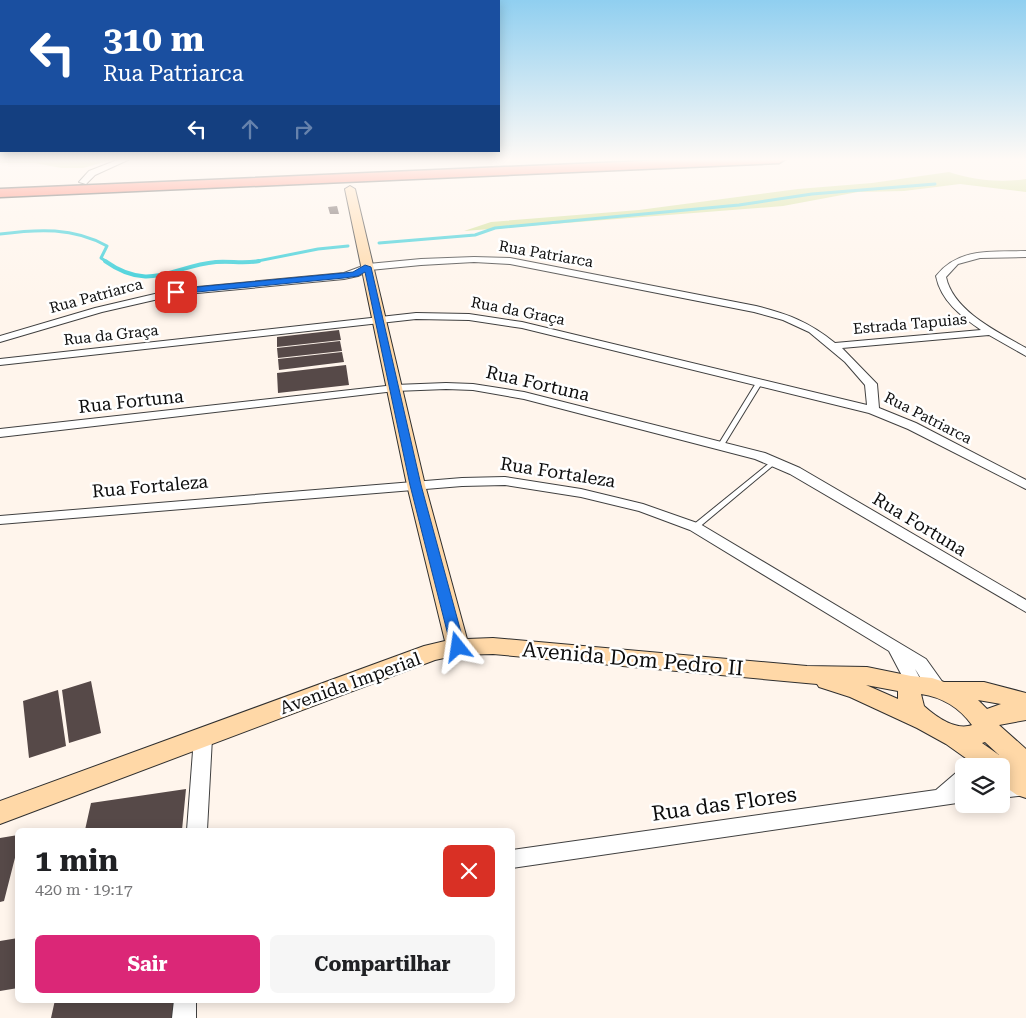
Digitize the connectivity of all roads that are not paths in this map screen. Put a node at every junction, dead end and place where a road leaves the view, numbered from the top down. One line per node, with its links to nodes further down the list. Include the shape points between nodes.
1 (354, 207): 3 (main road)
2 (1026, 254): 5 (street, via 980,255 955,262 941,276 945,291)
3 (368, 267): 4 (main road); 6 (street, Rua Patriarca, via 344,276 151,296); 9 (street, Rua Patriarca, via 458,258 510,261 756,309 813,330)
4 (380, 320): 11 (street, Rua da Graça); 12 (street, Rua da Graça, via 449,315 485,318); 13 (main road)
5 (991, 332): 7 (street); 9 (street, Estrada Tapuias)
6 (0, 339)
7 (1008, 343): 8 (street); 10 (street)
8 (1026, 344)
9 (832, 346): 14 (street, Rua Patriarca, via 871,384)
10 (1026, 353)
11 (0, 362)
12 (759, 382): 14 (street, Rua da Graça); 16 (lane)
13 (395, 388): 15 (street, Rua Fortuna); 16 (street, Rua Fortuna, via 473,386); 18 (main road)
14 (873, 410): 19 (street, Rua Patriarca, via 912,426)
15 (0, 433)
16 (722, 445): 17 (street, Rua Fortuna)
17 (774, 462): 21 (lane); 22 (street, Rua Fortuna, via 795,471)
18 (416, 485): 20 (street, Rua Fortaleza); 21 (street, Rua Fortaleza, via 505,480 581,492 642,508); 23 (main road)
19 (1026, 485)
20 (0, 520)
21 (695, 527): 25 (street, Rua Fortaleza, via 895,646)
22 (1026, 607)
23 (458, 647): 24 (main road, Avenida Dom Pedro II, via 493,646); 31 (main road, Avenida Imperial, via 432,652)
24 (807, 675): 25 (main road, Avenida Dom Pedro II, via 867,676); 28 (main road, Avenida Dom Pedro II, via 858,691)
25 (927, 687): 26 (main road, via 984,690); 28 (main road, via 908,695); 29 (main road, via 973,710)
26 (1026, 702)
27 (1026, 711): 29 (main road, via 999,714)
28 (919, 718): 30 (main road, Avenida Dom Pedro II)
29 (985, 725): 30 (main road, via 980,734); 33 (main road)
30 (953, 736): 32 (main road)
31 (203, 738): 37 (main road, Avenida Imperial); 38 (street)
32 (977, 758)
33 (1020, 782)
34 (955, 785): 36 (street)
35 (955, 795): 36 (street, Rua das Flores)
36 (942, 796): 39 (street, Rua das Flores)
37 (0, 813)
38 (197, 828)
39 (515, 859)
40 (185, 1003): 41 (street)
41 (184, 1018)

